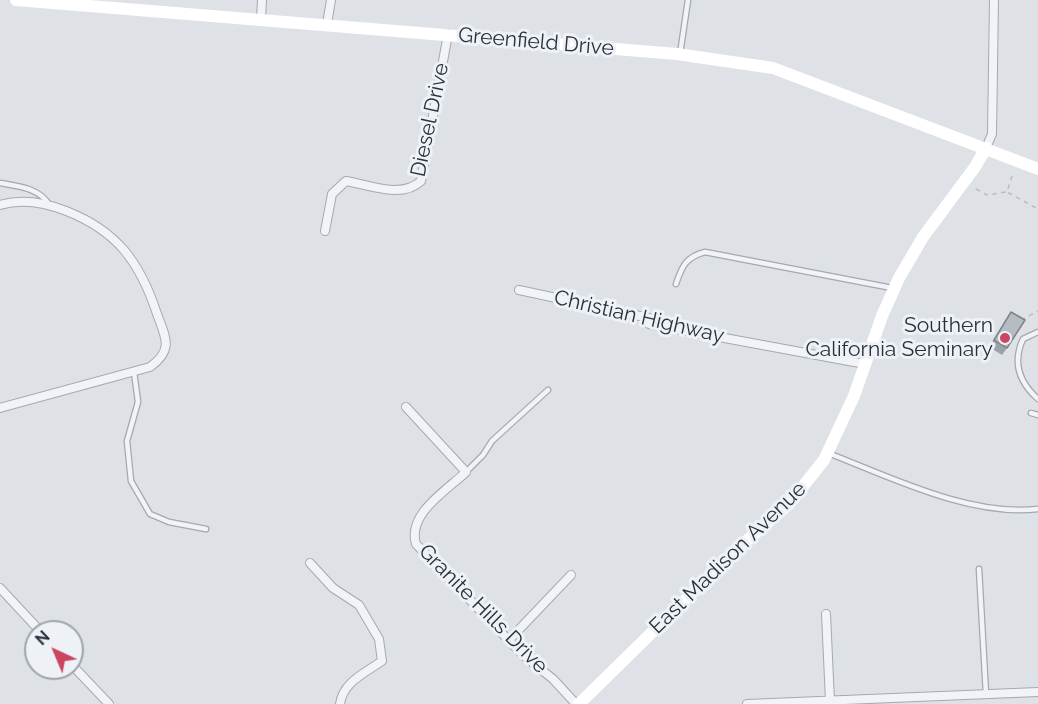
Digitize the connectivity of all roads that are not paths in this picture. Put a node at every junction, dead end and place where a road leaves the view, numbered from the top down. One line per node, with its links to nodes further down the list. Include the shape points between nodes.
1 (16, 0): 6 (street, Greenfield Drive)
2 (262, 0): 6 (street)
3 (331, 0): 7 (street)
4 (688, 0): 9 (lane)
5 (994, 0): 10 (street, East Madison Avenue, via 992,134)
6 (261, 20): 7 (street, Greenfield Drive)
7 (327, 24): 8 (street, Greenfield Drive)
8 (447, 34): 9 (street, Greenfield Drive); 15 (street, Diesel Drive, via 421,181 399,191 346,181 332,194)
9 (680, 54): 10 (street, Greenfield Drive, via 773,68)
10 (986, 148): 11 (street, Greenfield Drive); 17 (street, East Madison Avenue, via 923,237)
11 (1038, 169)
12 (0, 183): 14 (lane, via 30,189 46,198)
13 (0, 205): 14 (street, via 26,201)
14 (50, 207): 21 (street, via 67,211 102,231 124,250 147,286 167,342 162,358)
15 (324, 231)
16 (676, 284): 17 (lane, via 683,262 705,252)
17 (893, 289): 20 (street, East Madison Avenue)
18 (519, 290): 20 (street, Christian Highway, via 649,318 650,324)
19 (1038, 332): 23 (lane, via 1023,339 1018,366 1024,385)
20 (865, 364): 28 (street, East Madison Avenue)
21 (134, 372): 25 (street); 31 (lane, via 138,402 127,441 131,481 150,514)
22 (548, 390): 29 (lane, via 492,441)
23 (1038, 399)
24 (406, 407): 29 (street)
25 (0, 408)
26 (1031, 413): 27 (lane)
27 (1038, 415)
28 (828, 453): 30 (lane, via 960,500 1006,509); 46 (street, East Madison Avenue, via 789,504 736,550)
29 (466, 472): 38 (street, Granite Hills Drive, via 417,518 413,533 416,544)
30 (1038, 508)
31 (206, 529)
32 (310, 563): 45 (street, via 333,588 359,605 379,639 382,662 350,684)
33 (979, 569): 41 (lane)
34 (571, 575): 38 (street)
35 (0, 588): 37 (street)
36 (826, 614): 43 (street)
37 (30, 620)
38 (509, 640): 46 (street, Granite Hills Drive)
39 (84, 678): 44 (street)
40 (1038, 692): 41 (street)
41 (986, 694): 42 (street)
42 (952, 700): 43 (street)
43 (830, 701): 47 (street)
44 (109, 704)
45 (340, 704)
46 (578, 704)
47 (747, 704)

